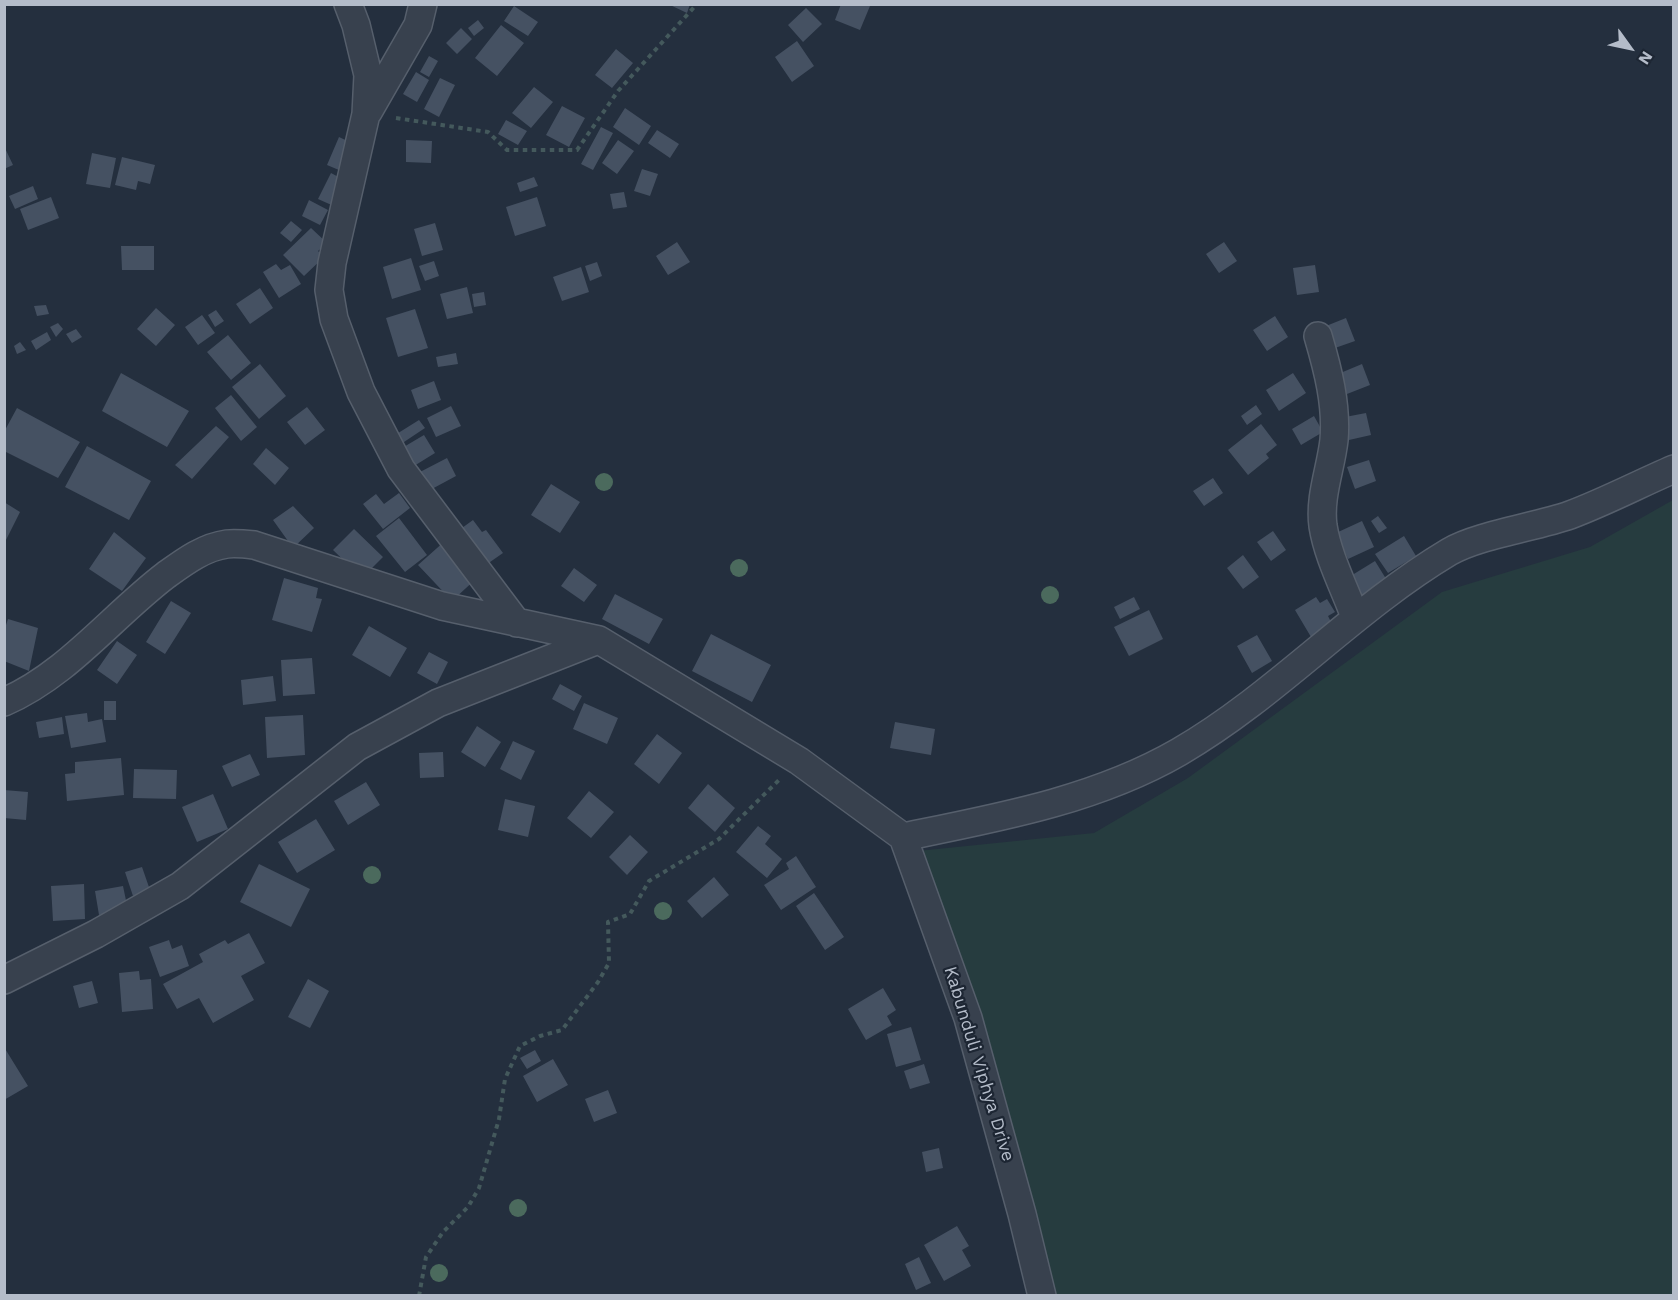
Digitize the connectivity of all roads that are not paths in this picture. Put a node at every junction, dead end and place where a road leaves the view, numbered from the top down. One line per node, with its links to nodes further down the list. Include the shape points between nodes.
1 (348, 4): 3 (street, via 368,75)
2 (423, 4): 3 (street, via 418,25)
3 (366, 114): 7 (street, via 332,263 329,290 334,319 361,392 401,469)
4 (1318, 336): 6 (street, via 1330,377 1334,437 1323,525)
5 (1674, 469): 6 (street, via 1570,515 1451,551)
6 (1354, 617): 10 (street, via 1287,676 1232,717 1141,772 1096,790 984,821)
7 (517, 623): 8 (street); 9 (street, via 442,606 254,544 225,544 192,556 141,594 53,674)
8 (599, 640): 10 (street, via 799,761); 11 (street, via 438,703 357,747 180,886)
9 (4, 702)
10 (903, 837): 12 (street, Kabunduli Viphya Drive, via 968,1018)
11 (4, 980)
12 (1042, 1296)

